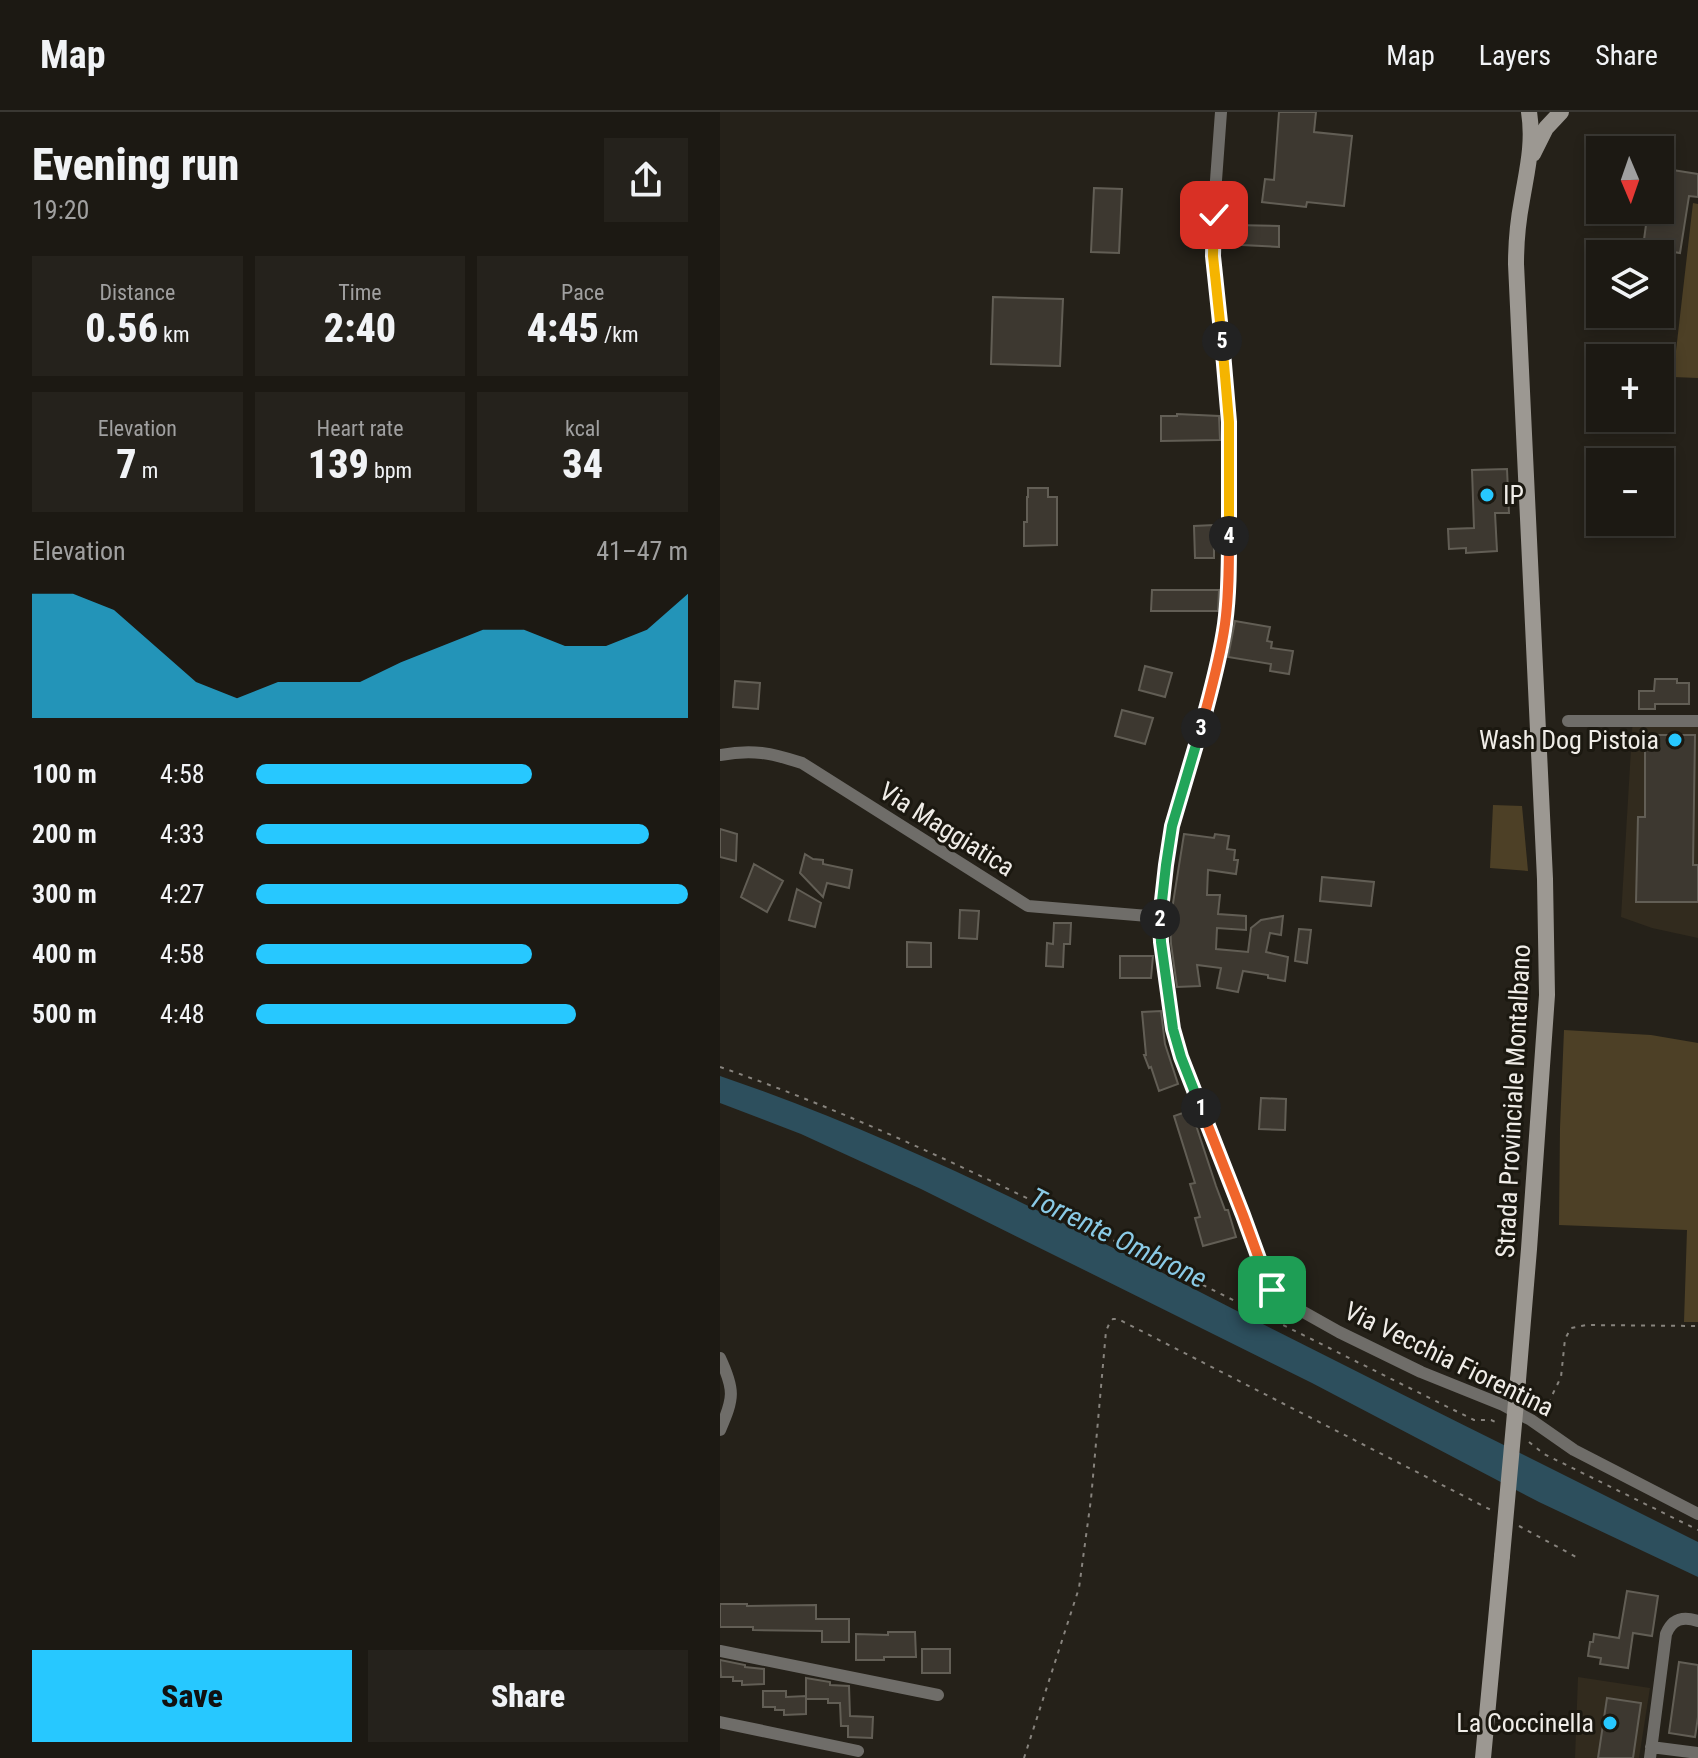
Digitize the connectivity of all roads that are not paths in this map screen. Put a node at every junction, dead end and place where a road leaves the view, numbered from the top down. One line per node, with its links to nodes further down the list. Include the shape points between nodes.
1 (1221, 112): 8 (street, Via Vecchia Fiorentina, via 1212,235 1229,422 1229,592 1214,679 1170,835)
2 (1529, 112): 4 (main road, Strada Provinciale Montalbano)
3 (1561, 112): 4 (main road, Strada Provinciale Montalbano)
4 (1530, 159): 19 (main road, Strada Provinciale Montalbano, bridge, via 1516,264 1547,995)
5 (1568, 721): 6 (street)
6 (1698, 721)
7 (720, 755): 8 (street, Via Maggiatica, via 743,750 802,763 1028,906)
8 (1160, 917): 11 (street, Via Vecchia Fiorentina, via 1181,1057 1272,1290 1339,1332 1503,1405 1574,1450)
9 (720, 1358): 10 (street, via 732,1396)
10 (720, 1430)
11 (1698, 1514)
12 (1698, 1621): 17 (street, via 1679,1619 1666,1634)
13 (720, 1651): 14 (street)
14 (938, 1695)
15 (720, 1722): 16 (street)
16 (858, 1751)
17 (1650, 1753): 18 (street)
18 (1698, 1753)
19 (1483, 1758)

